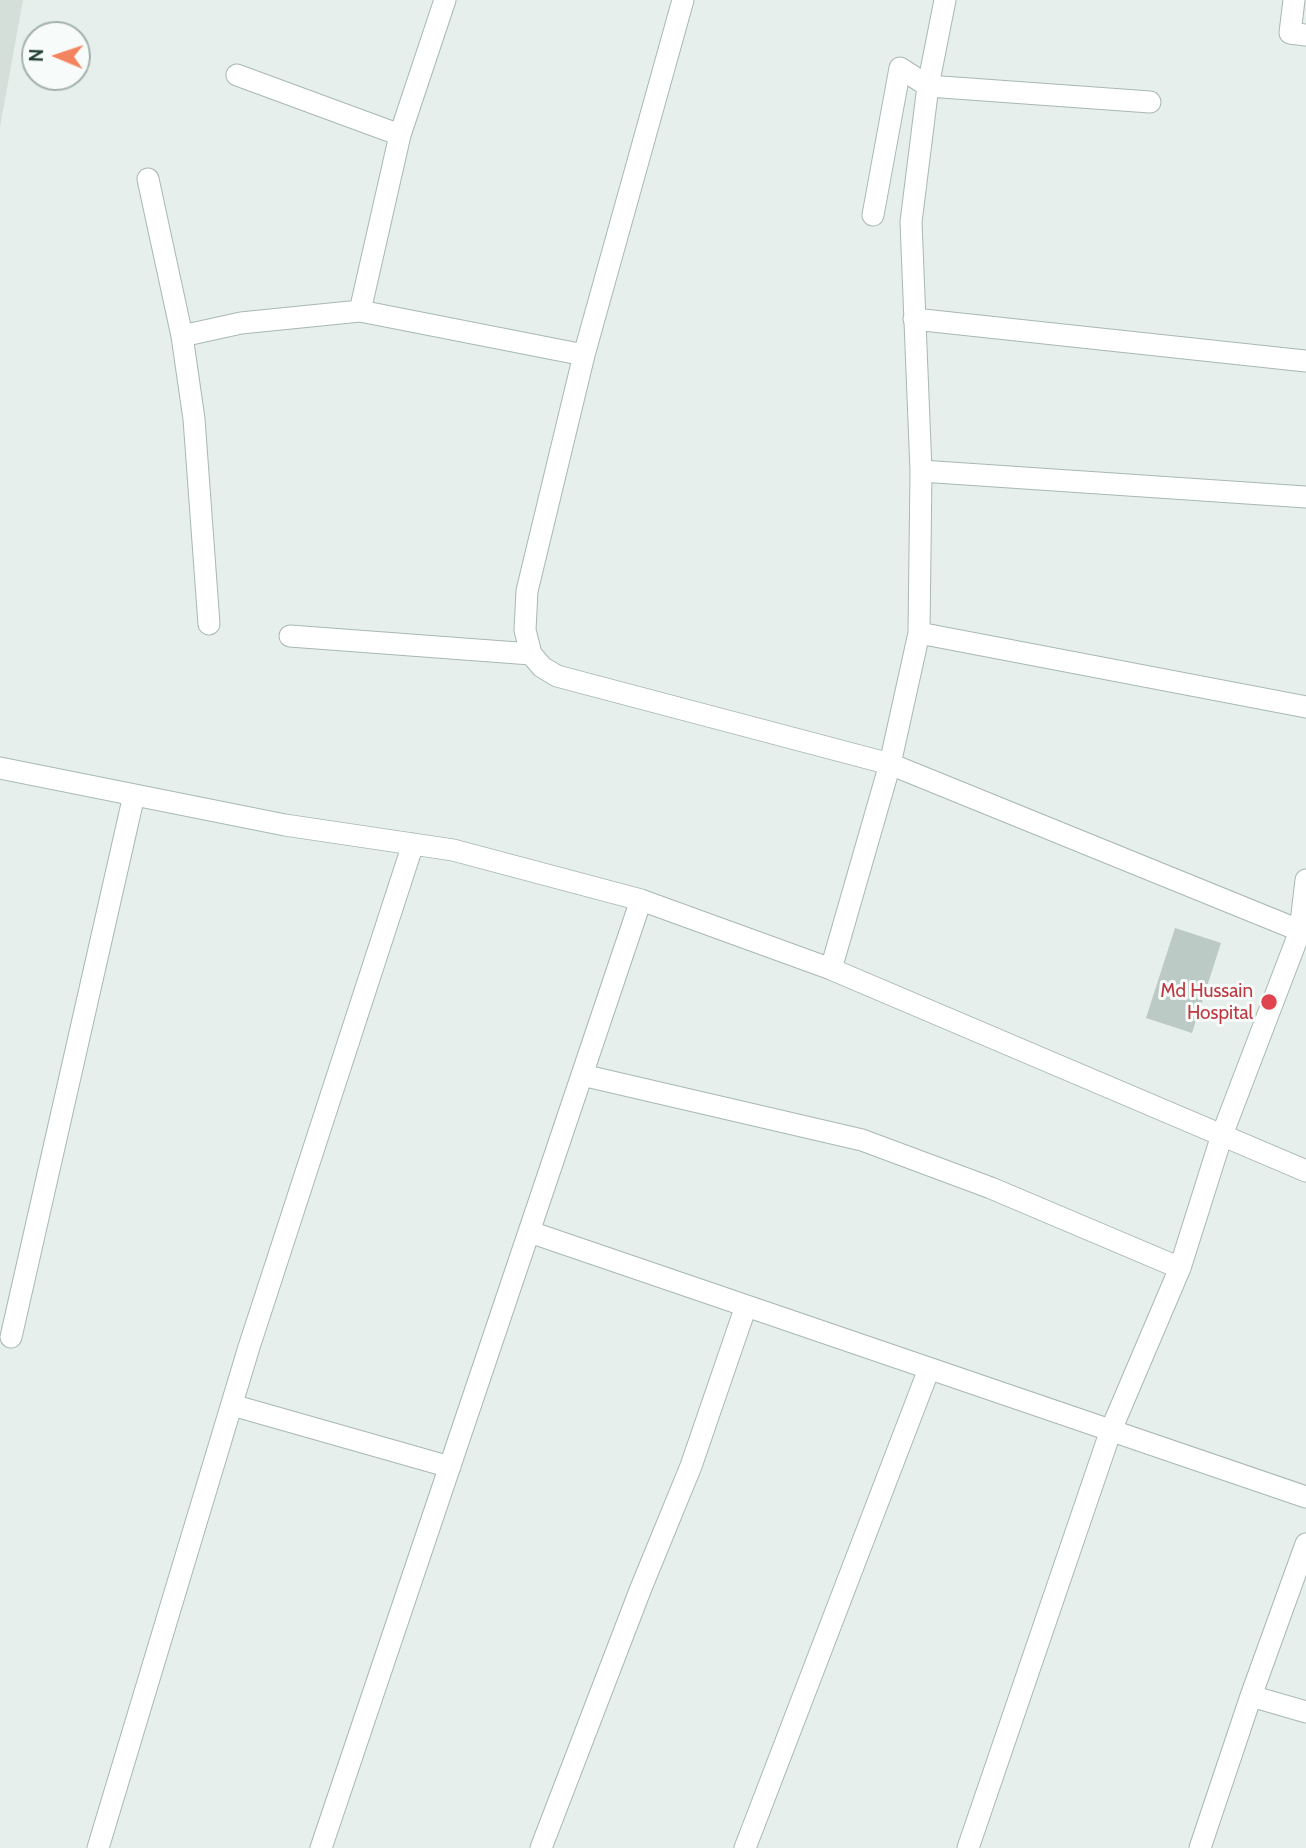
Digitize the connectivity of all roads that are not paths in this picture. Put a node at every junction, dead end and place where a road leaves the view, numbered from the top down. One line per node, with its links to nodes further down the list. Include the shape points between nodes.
1 (445, 0): 9 (street)
2 (684, 0): 15 (street)
3 (945, 0): 7 (street)
4 (1294, 0): 5 (street, via 1290,33)
5 (1306, 35)
6 (237, 75): 9 (street)
7 (929, 86): 8 (street); 11 (street, via 900,68); 13 (street, via 911,222)
8 (1150, 102)
9 (400, 135): 12 (street)
10 (148, 180): 14 (street)
11 (873, 215)
12 (360, 311): 14 (street, via 241,323); 15 (street)
13 (914, 319): 16 (street); 17 (street)
14 (182, 337): 19 (street, via 194,419)
15 (584, 355): 22 (street, via 527,590 524,631)
16 (1306, 361)
17 (921, 471): 18 (street); 20 (street)
18 (1306, 497)
19 (209, 624)
20 (919, 633): 23 (street); 24 (street)
21 (290, 636): 22 (street)
22 (531, 654): 24 (street, via 557,676)
23 (1306, 707)
24 (891, 764): 30 (street); 31 (street)
25 (0, 768): 26 (street)
26 (134, 795): 27 (street); 38 (street)
27 (413, 844): 29 (street, via 453,850); 40 (street)
28 (1306, 880): 30 (street)
29 (641, 900): 31 (street); 32 (street)
30 (1303, 932): 33 (street)
31 (831, 969): 33 (street)
32 (582, 1075): 35 (street); 36 (street, via 862,1140 991,1188)
33 (1222, 1135): 34 (street); 36 (street)
34 (1306, 1171)
35 (530, 1232): 37 (street); 42 (street)
36 (1180, 1268): 41 (street)
37 (746, 1306): 39 (street); 49 (street, via 691,1466)
38 (11, 1337)
39 (929, 1368): 41 (street); 50 (street)
40 (232, 1405): 42 (street); 47 (street)
41 (1111, 1430): 43 (street); 51 (street)
42 (450, 1467): 48 (street)
43 (1306, 1497)
44 (1306, 1544): 45 (street)
45 (1251, 1696): 46 (street); 52 (street)
46 (1306, 1712)
47 (98, 1848)
48 (321, 1848)
49 (541, 1848)
50 (744, 1848)
51 (968, 1848)
52 (1200, 1848)

